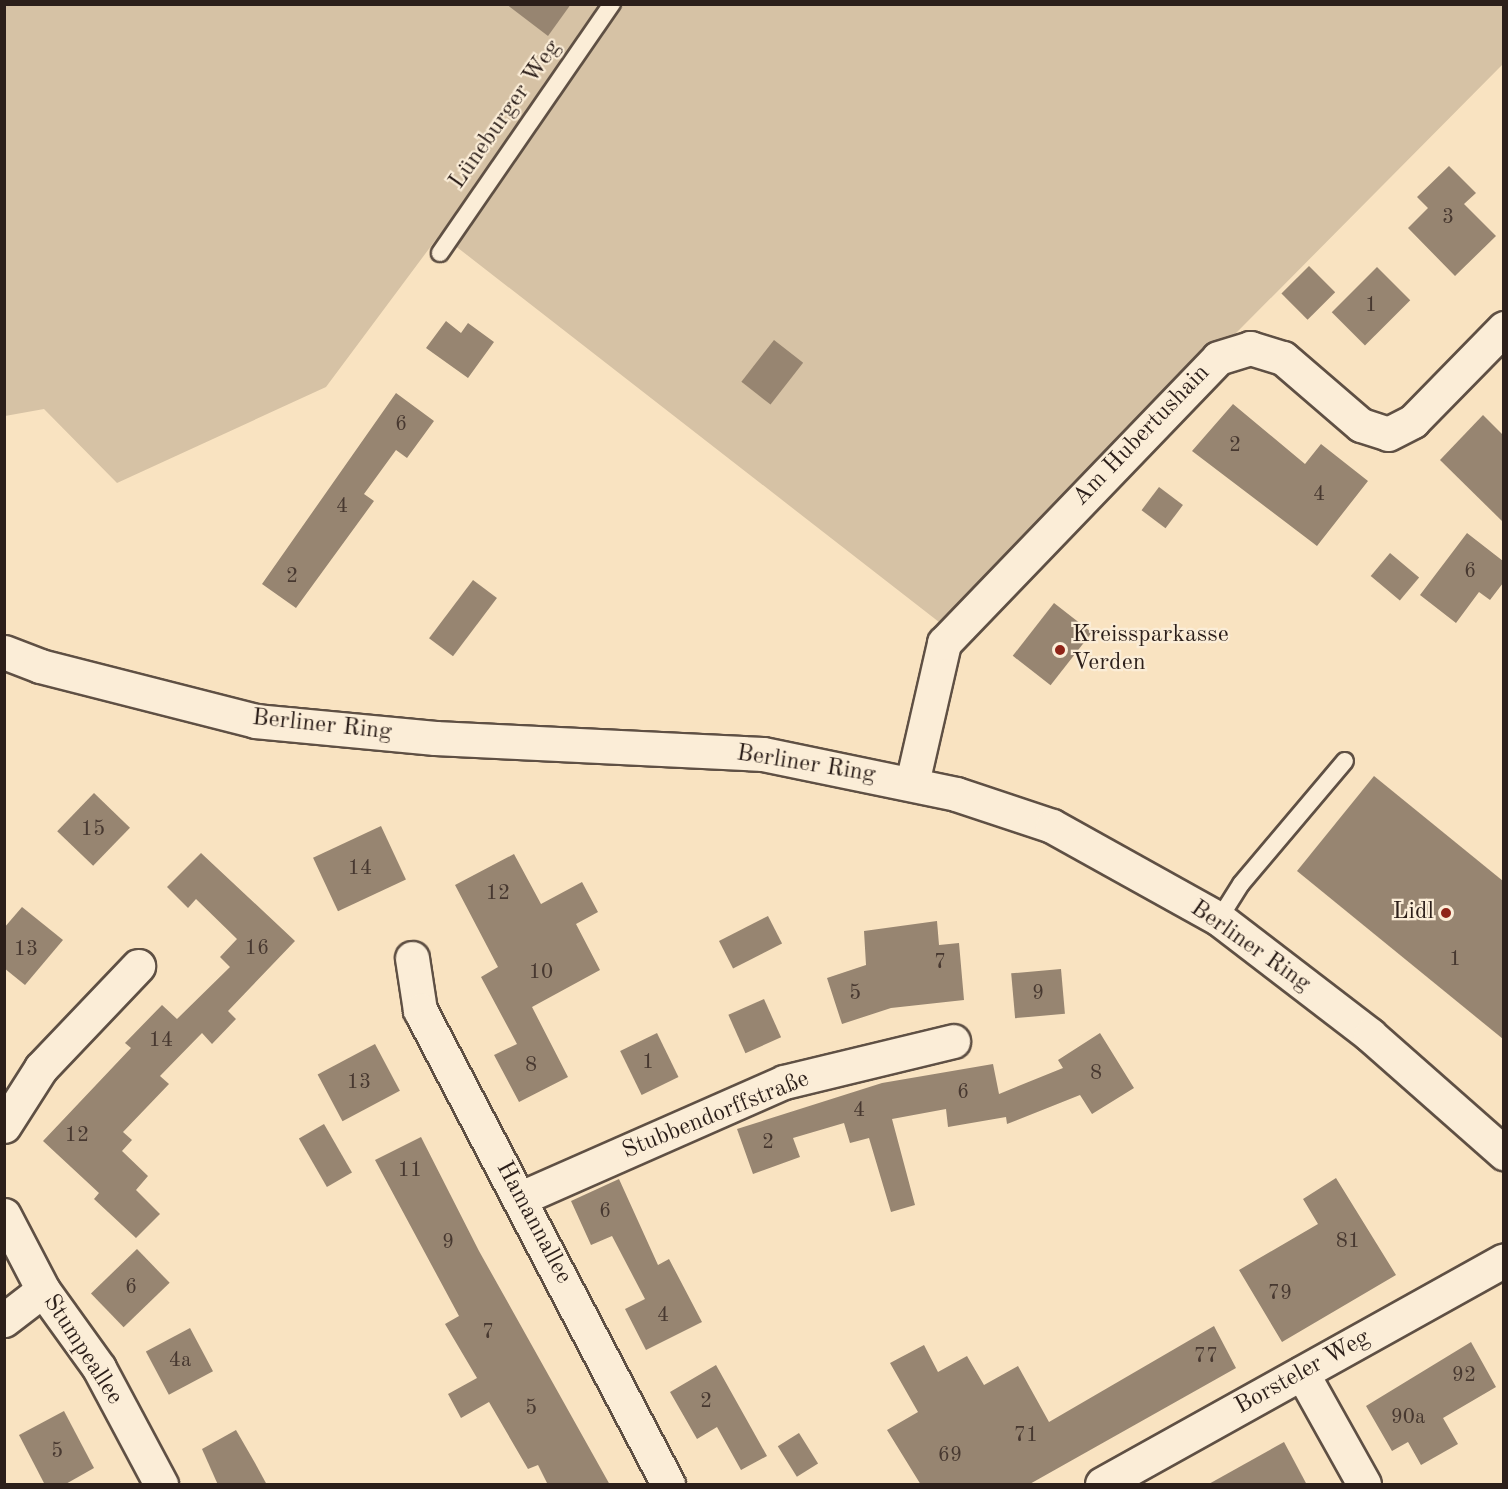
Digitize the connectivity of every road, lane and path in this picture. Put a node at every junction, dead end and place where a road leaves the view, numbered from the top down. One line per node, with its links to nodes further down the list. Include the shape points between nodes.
1 (612, 4): 2 (lane, Lüneburger Weg)
2 (440, 253)
3 (1503, 328): 6 (street, Am Hubertushain, via 1413,421 1388,434 1360,425 1283,358 1250,348 1218,358 944,643)
4 (4, 652): 6 (street, Berliner Ring, via 40,666 255,721 435,738 763,754)
5 (1345, 760): 7 (lane, via 1241,884)
6 (912, 783): 7 (street, Berliner Ring, via 1052,826)
7 (1219, 919): 12 (street, Berliner Ring, via 1370,1035)
8 (412, 958): 13 (street, Hamannallee, via 420,1010)
9 (138, 966): 11 (street, via 41,1068)
10 (953, 1041): 13 (street, Stubbendorffstraße, via 784,1082)
11 (4, 1126)
12 (1503, 1153)
13 (521, 1198): 20 (street, Hamannallee)
14 (4, 1215): 16 (street, Stumpeallee)
15 (1503, 1260): 18 (street, Borsteler Weg)
16 (43, 1290): 17 (street); 19 (street, Stumpeallee, via 99,1368)
17 (4, 1320)
18 (1302, 1373): 21 (street, Borsteler Weg); 22 (street)
19 (161, 1485)
20 (669, 1485)
21 (1102, 1485)
22 (1364, 1485)

